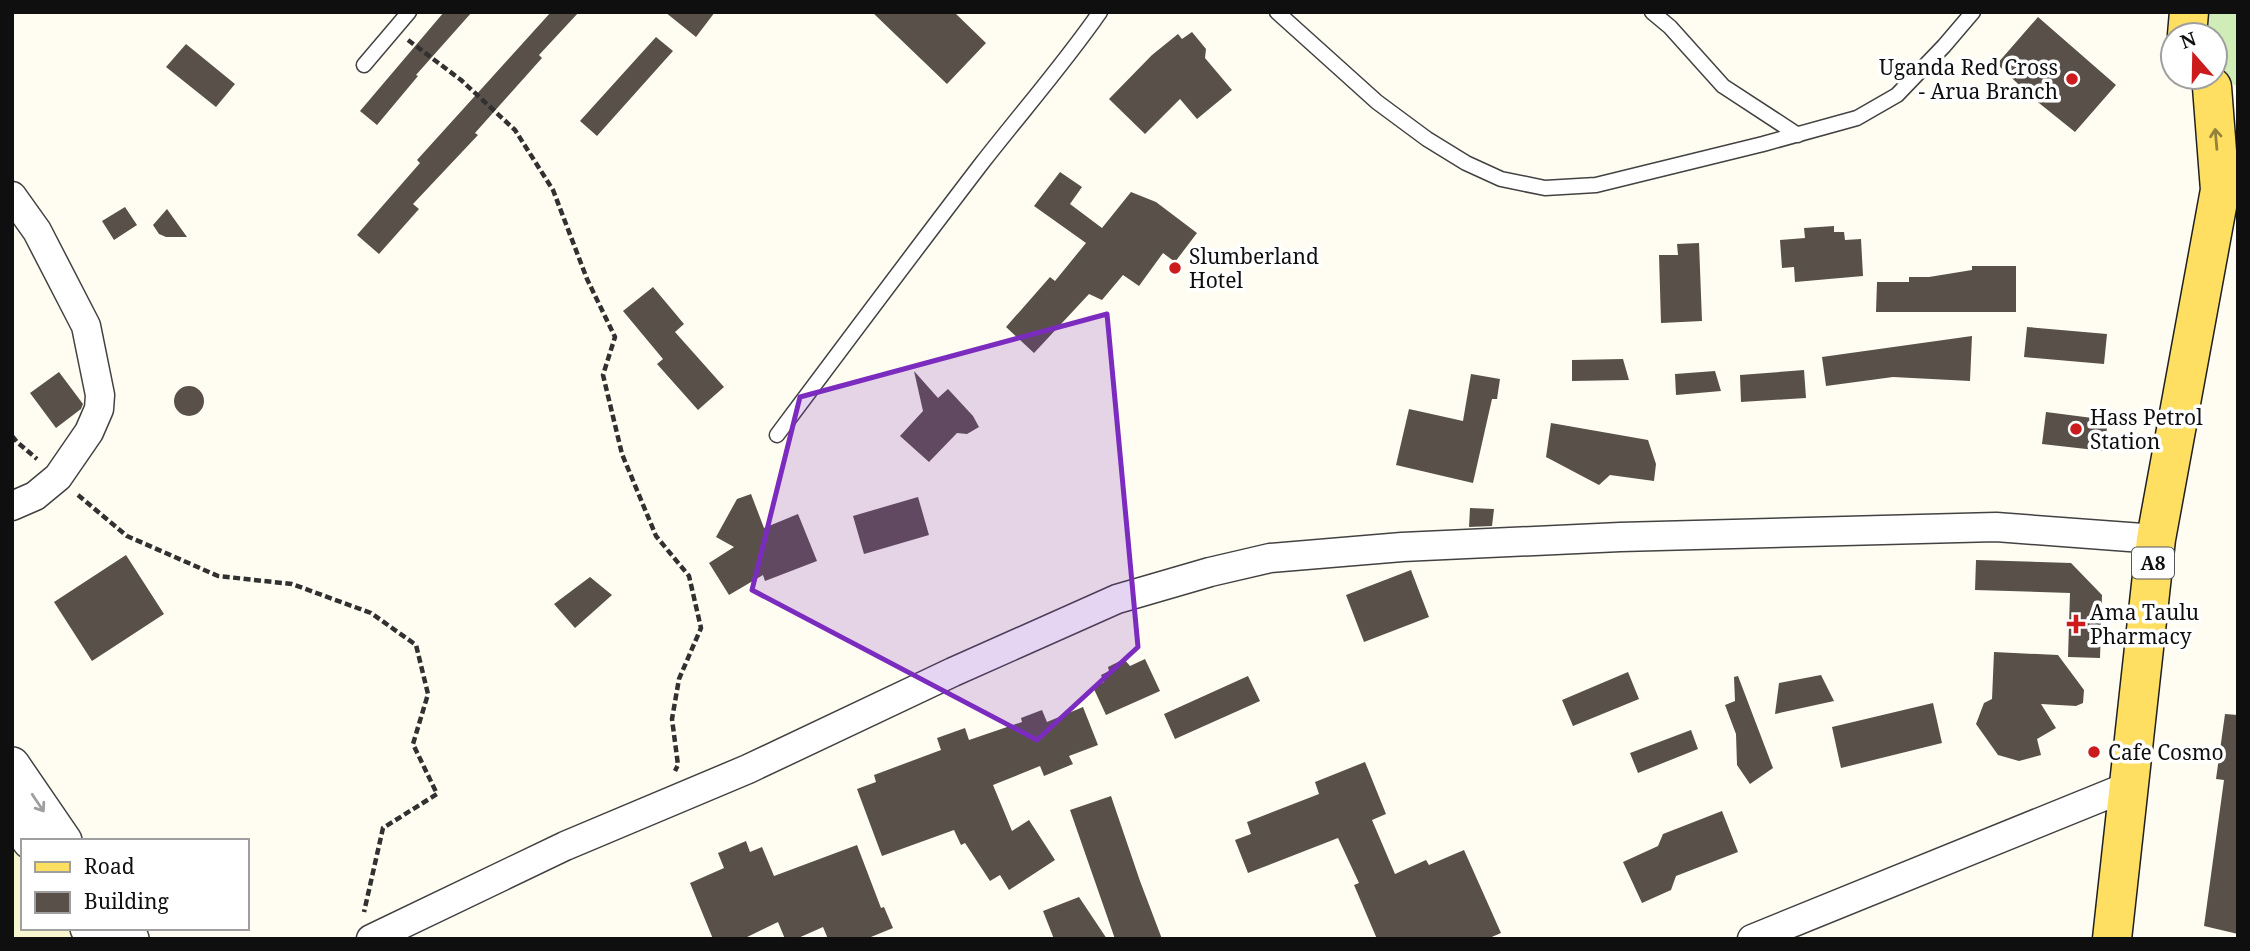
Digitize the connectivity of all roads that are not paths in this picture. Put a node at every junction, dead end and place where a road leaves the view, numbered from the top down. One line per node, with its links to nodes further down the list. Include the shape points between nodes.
1 (409, 12): 6 (lane)
2 (1100, 12): 11 (lane)
3 (1277, 12): 8 (lane, via 1377,102 1466,163 1501,179 1545,188 1596,185)
4 (1652, 12): 8 (lane, via 1723,86)
5 (1973, 12): 8 (lane, via 1897,95 1857,118)
6 (363, 65)
7 (2217, 91): 9 (main road, A8, one-way to 7)
8 (1798, 135)
9 (2229, 178): 13 (main road, A8)
10 (12, 196): 12 (street, via 37,231 86,326 100,395 89,432 58,477 35,496)
11 (777, 435)
12 (12, 506)
13 (2156, 539): 15 (main road, A8); 19 (street, via 1996,527 1606,538 1270,558 1118,599 748,769)
14 (12, 765): 18 (street, one-way to 18)
15 (2129, 786): 20 (street); 21 (main road, A8)
16 (12, 815): 17 (street)
17 (29, 839)
18 (63, 839)
19 (367, 926)
20 (1752, 939)
21 (2112, 939)

